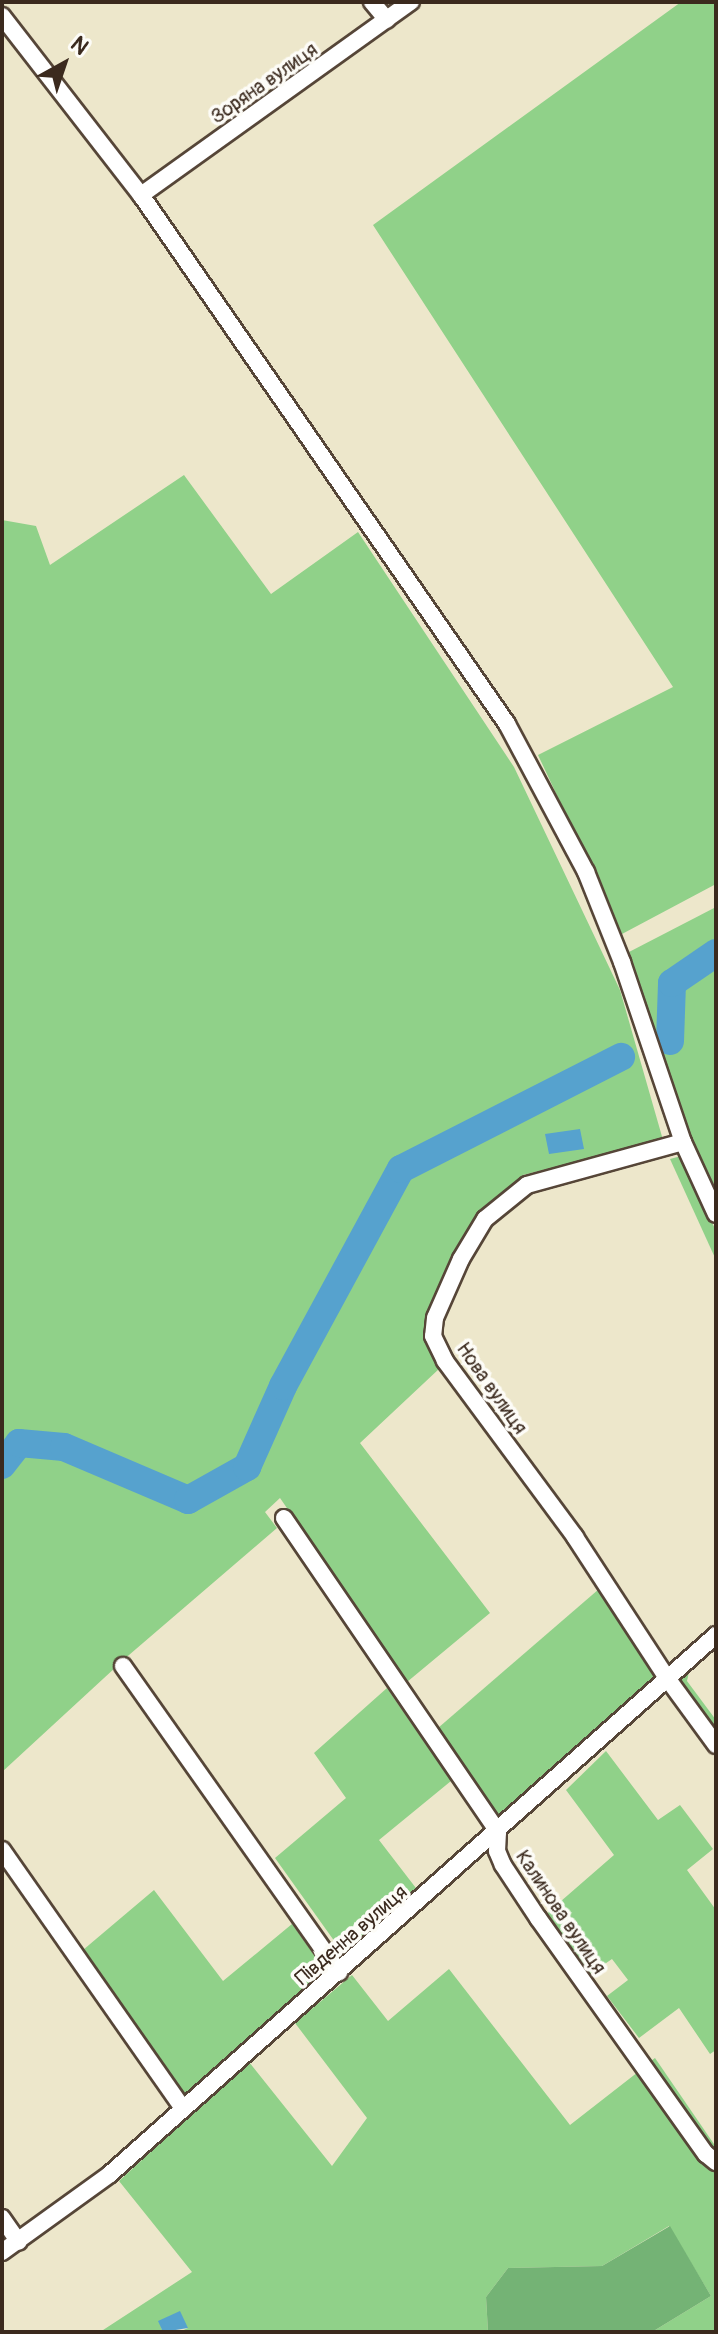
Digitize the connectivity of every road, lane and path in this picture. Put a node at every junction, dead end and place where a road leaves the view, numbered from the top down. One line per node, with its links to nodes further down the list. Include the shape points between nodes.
1 (372, 2): 4 (street)
2 (411, 2): 4 (street, Зоряна вулиця)
3 (2, 16): 5 (street)
4 (387, 20): 5 (street, Зоряна вулиця)
5 (141, 195): 6 (street, via 507,724 586,872)
6 (683, 1142): 7 (street); 11 (street, Нова вулиця, via 527,1185 485,1219 435,1318 433,1336 445,1361 575,1537)
7 (716, 1214)
8 (284, 1518): 13 (street, Калинова вулиця)
9 (716, 1635): 11 (street, Південна вулиця)
10 (123, 1666): 15 (street)
11 (667, 1678): 12 (street, Нова вулиця); 13 (street, Південна вулиця)
12 (716, 1745)
13 (498, 1832): 15 (street, Південна вулиця); 17 (street, Калинова вулиця, via 497,1851 529,1905)
14 (2, 1850): 16 (street)
15 (339, 1972): 16 (street, Південна вулиця)
16 (182, 2107): 19 (street, Південна вулиця, via 110,2174)
17 (716, 2162)
18 (2, 2218): 19 (street)
19 (19, 2242): 20 (street, Південна вулиця)
20 (2, 2252)

